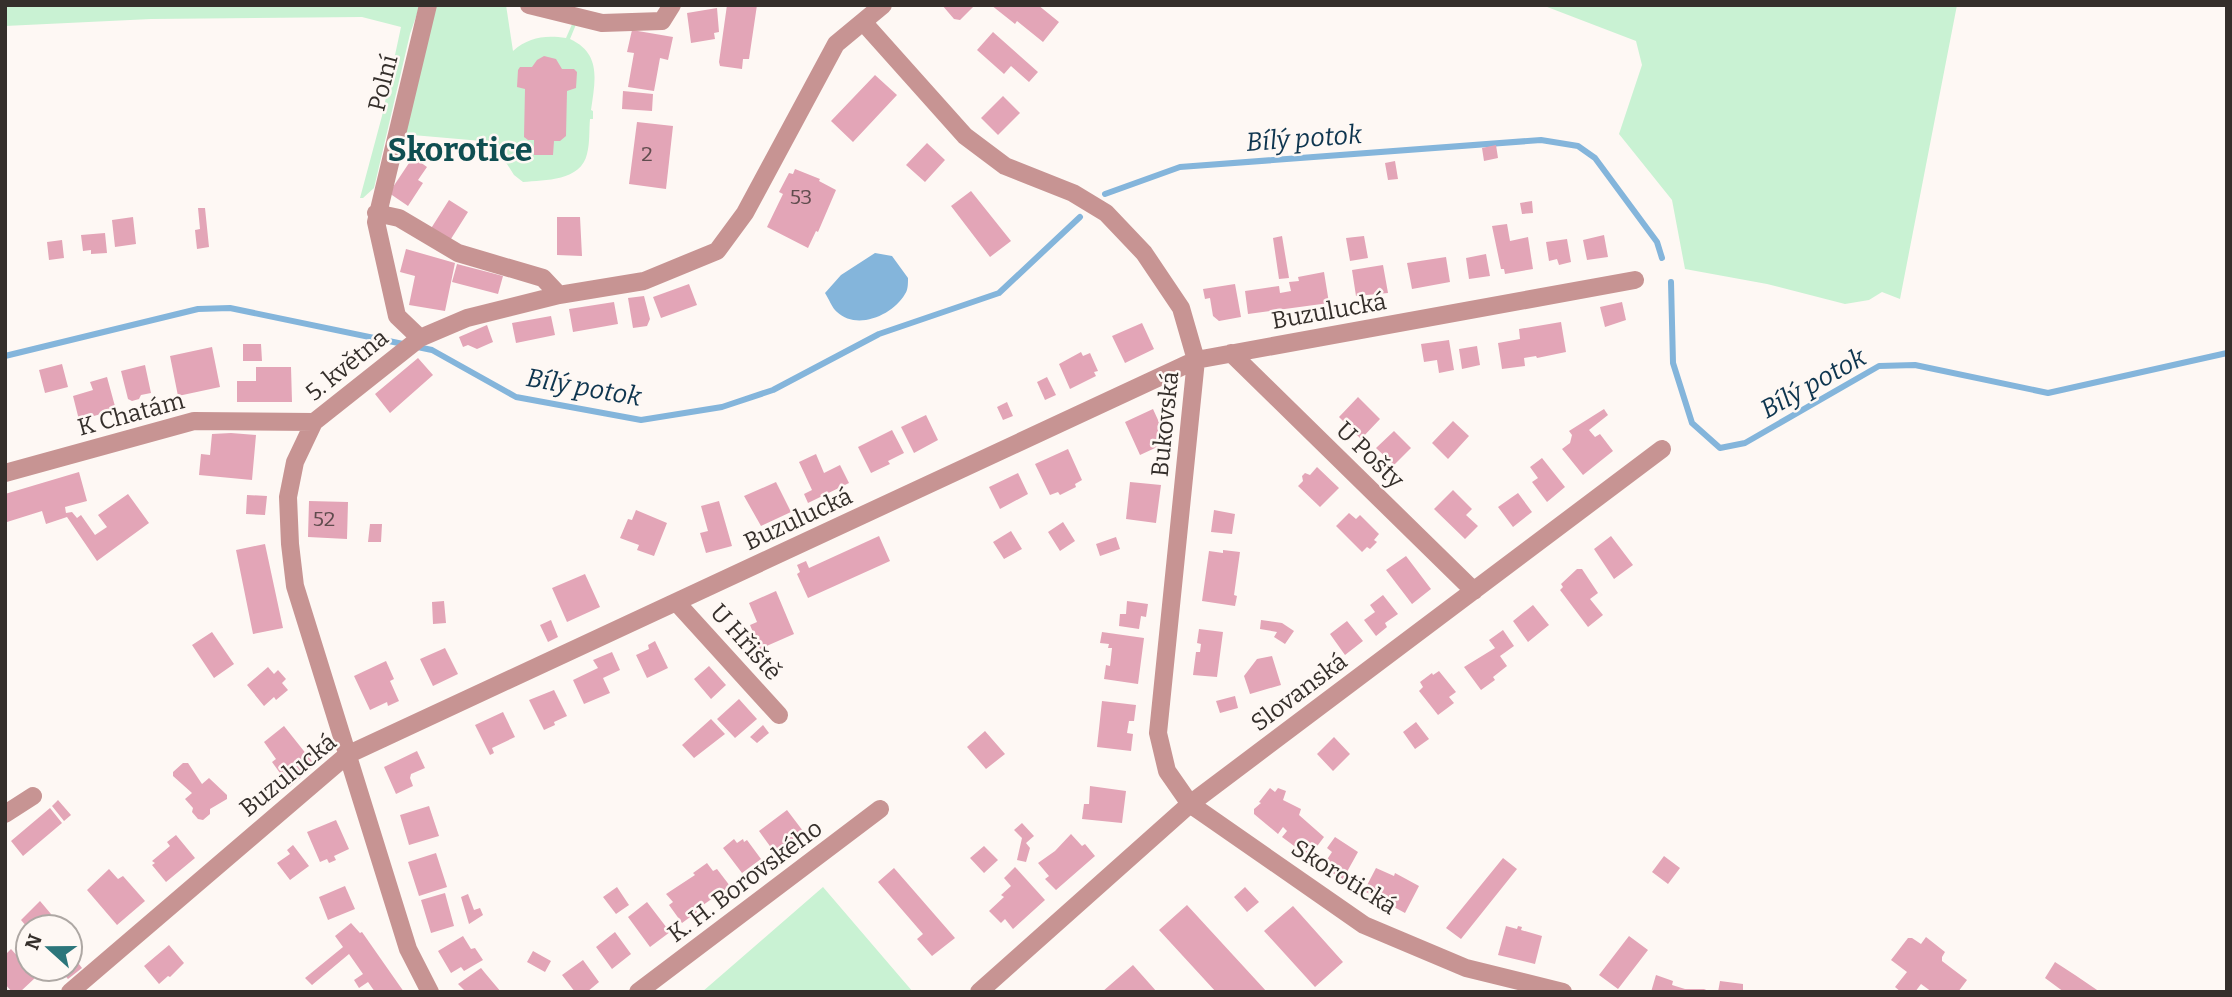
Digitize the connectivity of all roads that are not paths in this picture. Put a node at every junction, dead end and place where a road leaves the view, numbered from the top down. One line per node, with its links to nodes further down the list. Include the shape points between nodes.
1 (428, 5): 6 (street, Polní)
2 (529, 5): 3 (street, via 602,23 662,21)
3 (672, 5)
4 (883, 5): 5 (street, 5. května)
5 (863, 23): 8 (street, 5. května, via 836,44 745,213 717,251 644,281); 11 (street, Bukovská, via 965,136 1005,166 1073,193 1106,214 1144,253 1181,308)
6 (376, 214): 8 (street, via 399,218 458,253 543,278); 9 (street, Polní, via 397,316)
7 (1635, 280): 10 (street, Buzulucká)
8 (559, 295): 9 (street, 5. května, via 467,318)
9 (419, 338): 12 (street, 5. května)
10 (1231, 353): 11 (street, Buzulucká); 15 (street, U Pošty)
11 (1196, 360): 16 (street, Buzulucká); 20 (street, Bukovská, via 1158,733 1167,771)
12 (314, 422): 14 (street, K Chatám, via 194,421); 18 (street, 5. května, via 296,462 288,497 290,544 295,586)
13 (1662, 449): 15 (street, Slovanská)
14 (5, 473)
15 (1474, 592): 20 (street, Slovanská)
16 (677, 603): 17 (street, U Hřiště); 18 (street, Buzulucká)
17 (779, 715)
18 (347, 755): 23 (street, Buzulucká); 24 (street, 5. května, via 408,949)
19 (33, 796): 22 (street)
20 (1190, 804): 26 (street, Slovanská); 27 (street, Skorotická, via 1364,925 1466,968)
21 (880, 809): 25 (street, K. H. Borovského)
22 (5, 814)
23 (70, 992)
24 (430, 992)
25 (638, 992)
26 (979, 992)
27 (1563, 992)

